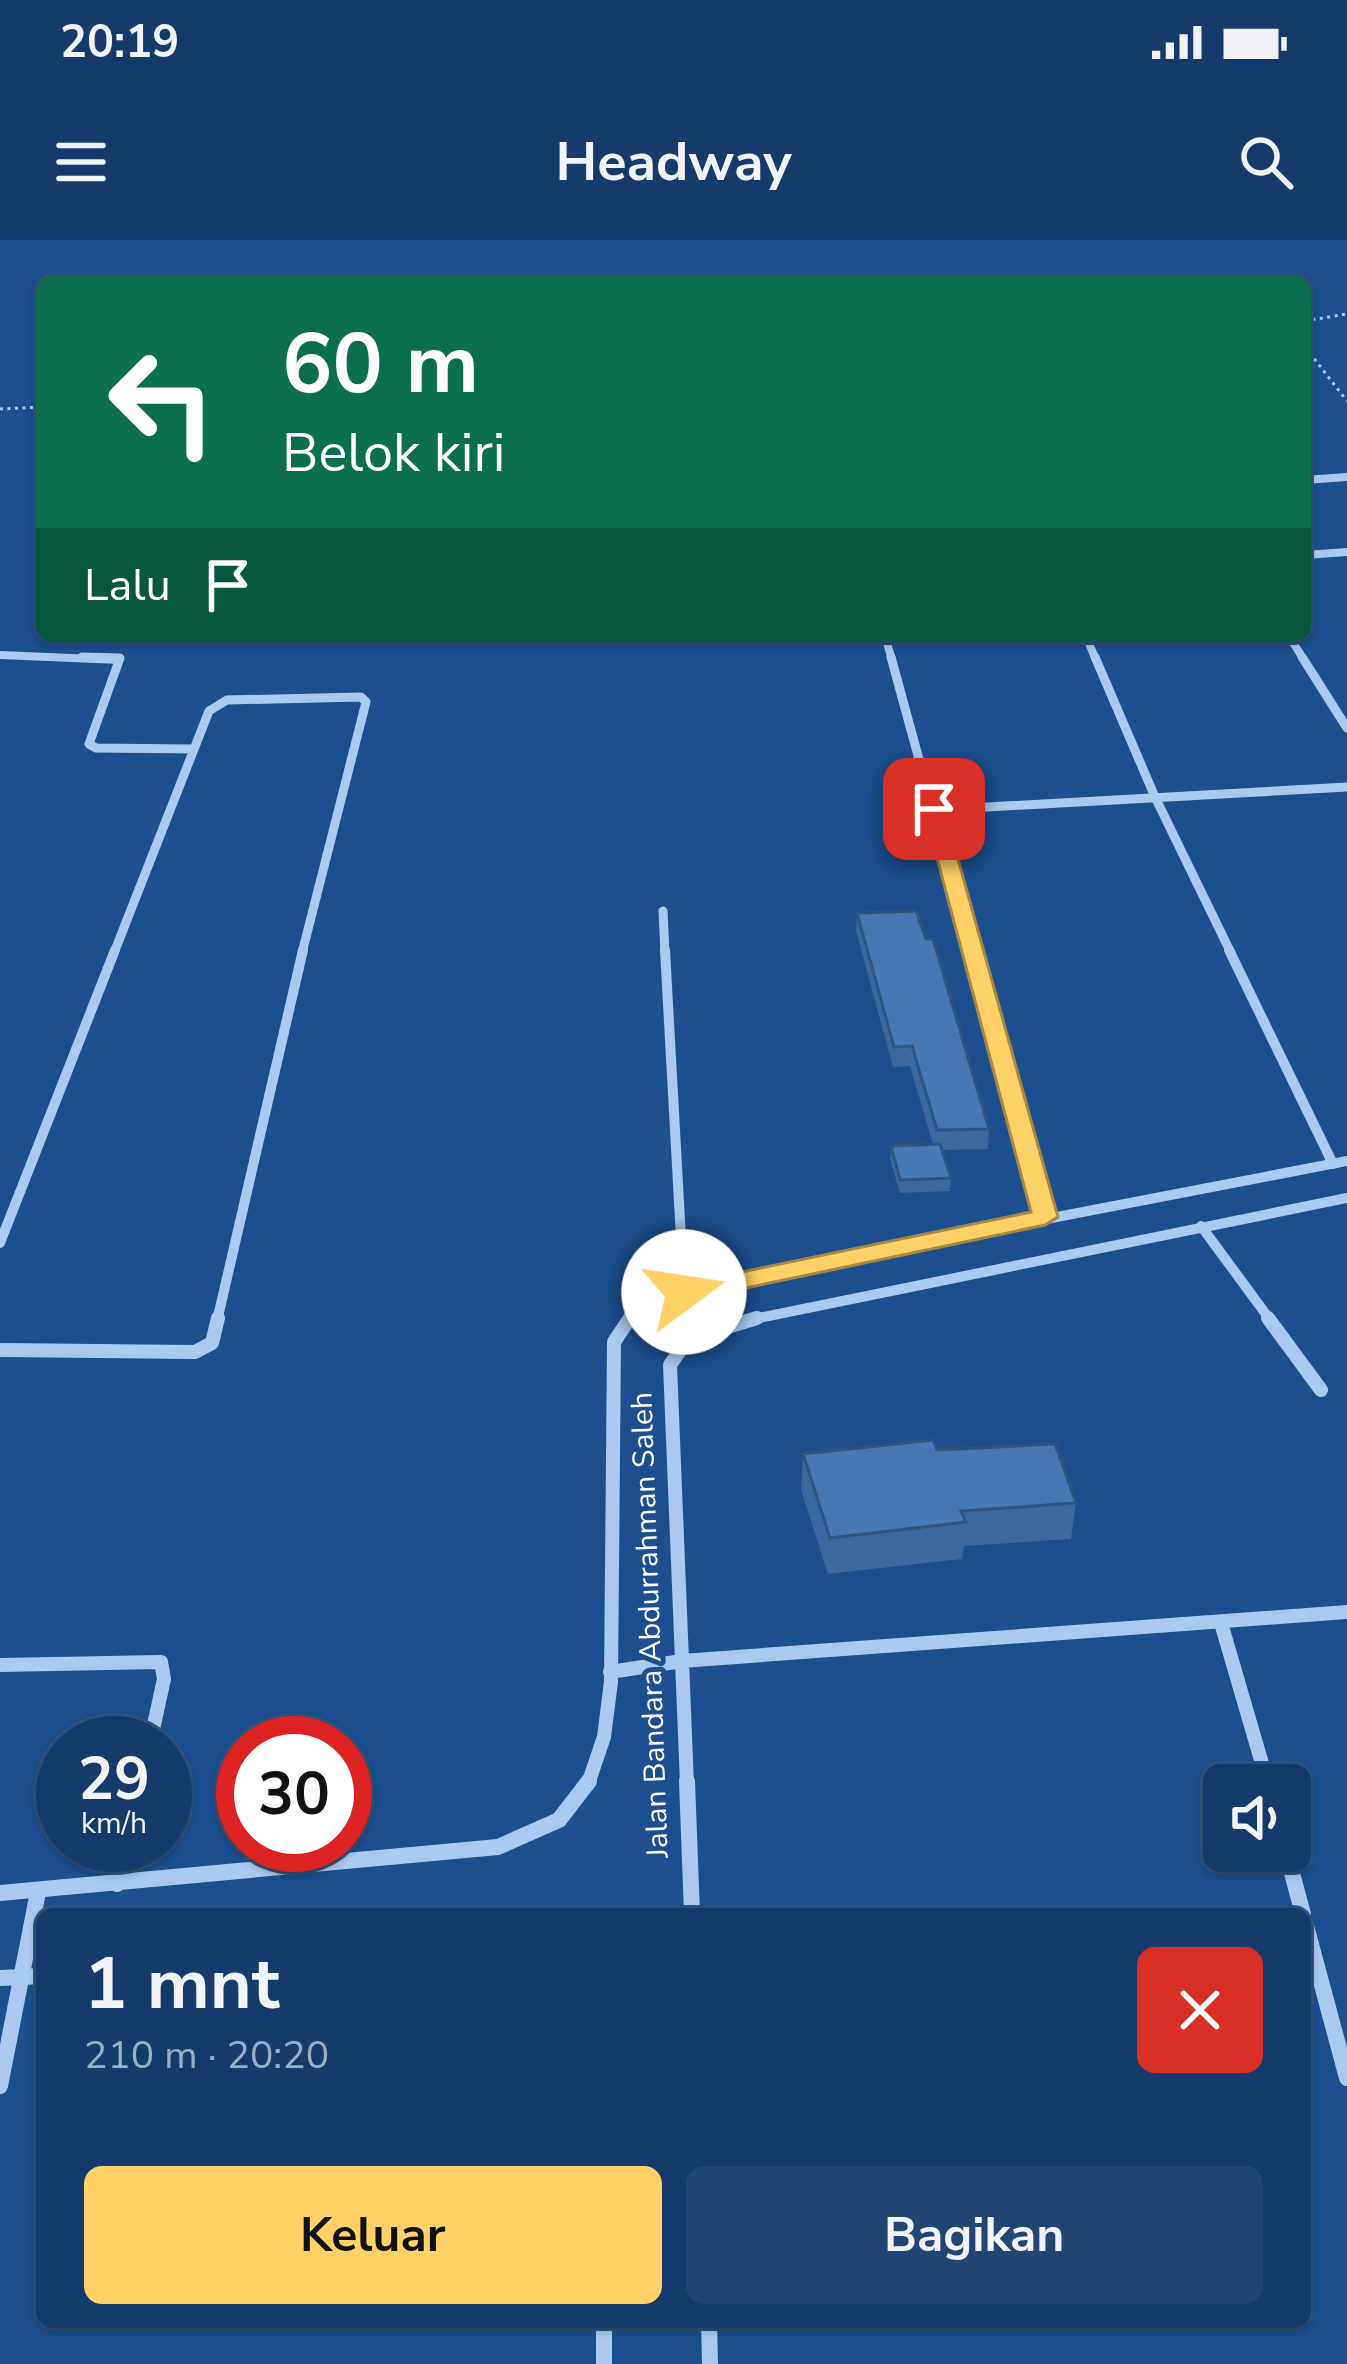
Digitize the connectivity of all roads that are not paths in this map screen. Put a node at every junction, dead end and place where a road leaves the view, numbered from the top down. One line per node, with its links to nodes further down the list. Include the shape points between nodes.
1 (1347, 477): 2 (street)
2 (1311, 480)
3 (1347, 552): 4 (street)
4 (1311, 555)
5 (887, 642): 13 (street)
6 (1089, 642): 12 (street)
7 (1293, 642): 9 (street)
8 (0, 655): 10 (street, via 120,658 89,744)
9 (1347, 728)
10 (194, 749): 19 (street); 23 (street, via 209,711 227,700 352,694 366,701 279,1042 218,1330 195,1352)
11 (1347, 787): 12 (street)
12 (1155, 797): 13 (street); 15 (street)
13 (934, 809): 17 (street)
14 (663, 911): 20 (street)
15 (1340, 1162): 17 (street)
16 (1347, 1198): 18 (street)
17 (1045, 1217): 20 (street)
18 (1201, 1226): 22 (street); 24 (street)
19 (0, 1244)
20 (684, 1292): 21 (street)
21 (630, 1318): 22 (street); 29 (street, Jalan Bandara Abdurrahman Saleh, via 614,1342)
22 (688, 1339): 27 (street, Jalan Bandara Abdurrahman Saleh, via 670,1365)
23 (0, 1350)
24 (1322, 1390)
25 (1347, 1612): 26 (street)
26 (1221, 1623): 27 (street); 31 (street)
27 (682, 1661): 29 (street); 38 (street, Jalan Bandara Abdurrahman Saleh)
28 (0, 1665): 30 (street, via 161,1662)
29 (610, 1672): 34 (street, Jalan Bandara Abdurrahman Saleh, via 604,1742 579,1799 550,1828 498,1847)
30 (155, 1716)
31 (1262, 1764)
32 (120, 1872): 34 (street)
33 (1292, 1872): 39 (street)
34 (117, 1884): 35 (street, Jalan Bandara Abdurrahman Saleh)
35 (38, 1892): 36 (street, Jalan Bandara Abdurrahman Saleh); 37 (street)
36 (0, 1893)
37 (37, 1908)
38 (692, 1908)
39 (1301, 1908)
40 (36, 1926): 42 (street)
41 (1311, 1944): 44 (street)
42 (33, 1977): 43 (street); 45 (street)
43 (0, 1978)
44 (1347, 2078)
45 (0, 2086)
46 (604, 2328): 48 (street)
47 (709, 2328): 49 (street)
48 (604, 2364)
49 (710, 2364)

